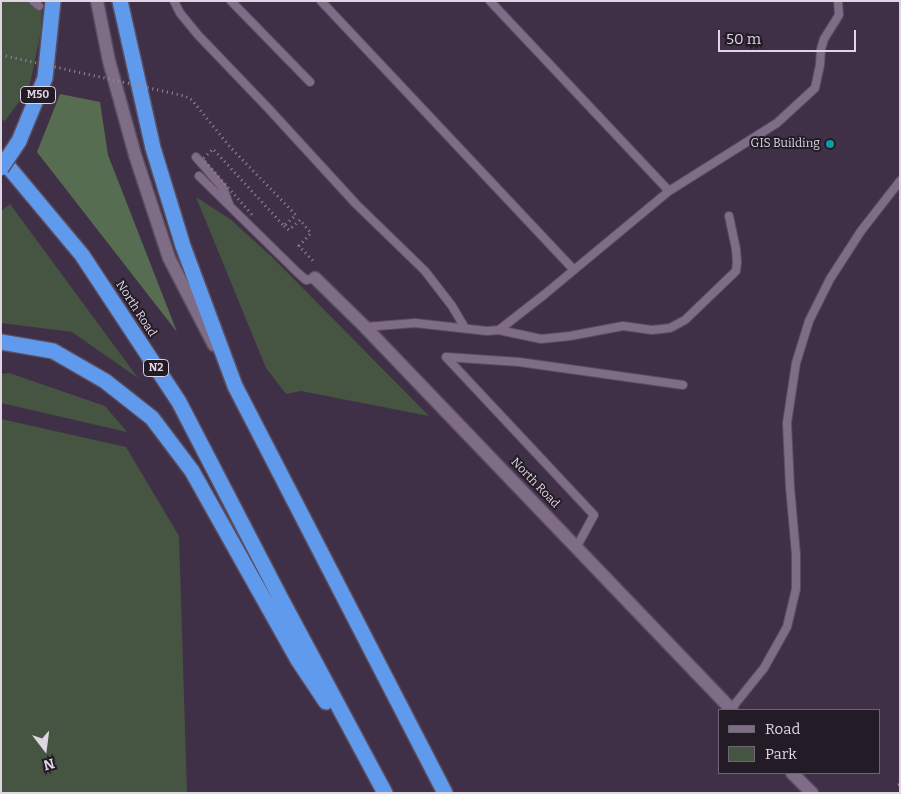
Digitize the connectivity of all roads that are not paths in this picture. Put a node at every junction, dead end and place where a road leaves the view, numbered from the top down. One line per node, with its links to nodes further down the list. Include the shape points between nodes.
1 (54, 1): 12 (highway, M50, bridge, via 46,78 19,141)
2 (98, 1): 25 (street, via 109,61 169,258)
3 (120, 1): 25 (highway, via 153,148 183,246)
4 (174, 1): 21 (lane, via 198,35 356,204 425,270)
5 (231, 1): 9 (lane)
6 (321, 1): 18 (lane)
7 (490, 1): 15 (lane)
8 (838, 1): 15 (lane, via 838,15 821,50 816,88 777,124)
9 (310, 82)
10 (196, 157): 16 (lane, via 223,188)
11 (1, 158): 30 (highway, North Road / N2, via 82,255 179,402)
12 (1, 168)
13 (199, 176): 16 (lane)
14 (900, 182): 28 (lane, via 861,231 830,279 809,321 796,363 787,423 796,589 786,627 764,668)
15 (669, 190): 18 (lane)
16 (230, 206): 19 (lane, via 306,280)
17 (729, 216): 22 (lane, via 736,249 736,271 685,320 670,328 652,330 623,326 540,339)
18 (574, 270): 22 (lane)
19 (318, 273): 20 (street, North Road)
20 (365, 327): 21 (lane, via 415,322); 26 (street, North Road)
21 (465, 328): 22 (lane)
22 (499, 330)
23 (1, 342): 30 (highway, via 53,352 105,381 152,418 192,470 298,660)
24 (683, 385): 26 (lane, via 519,362 446,357 594,515)
25 (235, 386): 31 (highway)
26 (576, 548): 27 (street, North Road)
27 (730, 709)
28 (732, 709)
29 (793, 774): 32 (street)
30 (381, 787)
31 (446, 793)
32 (812, 793)

